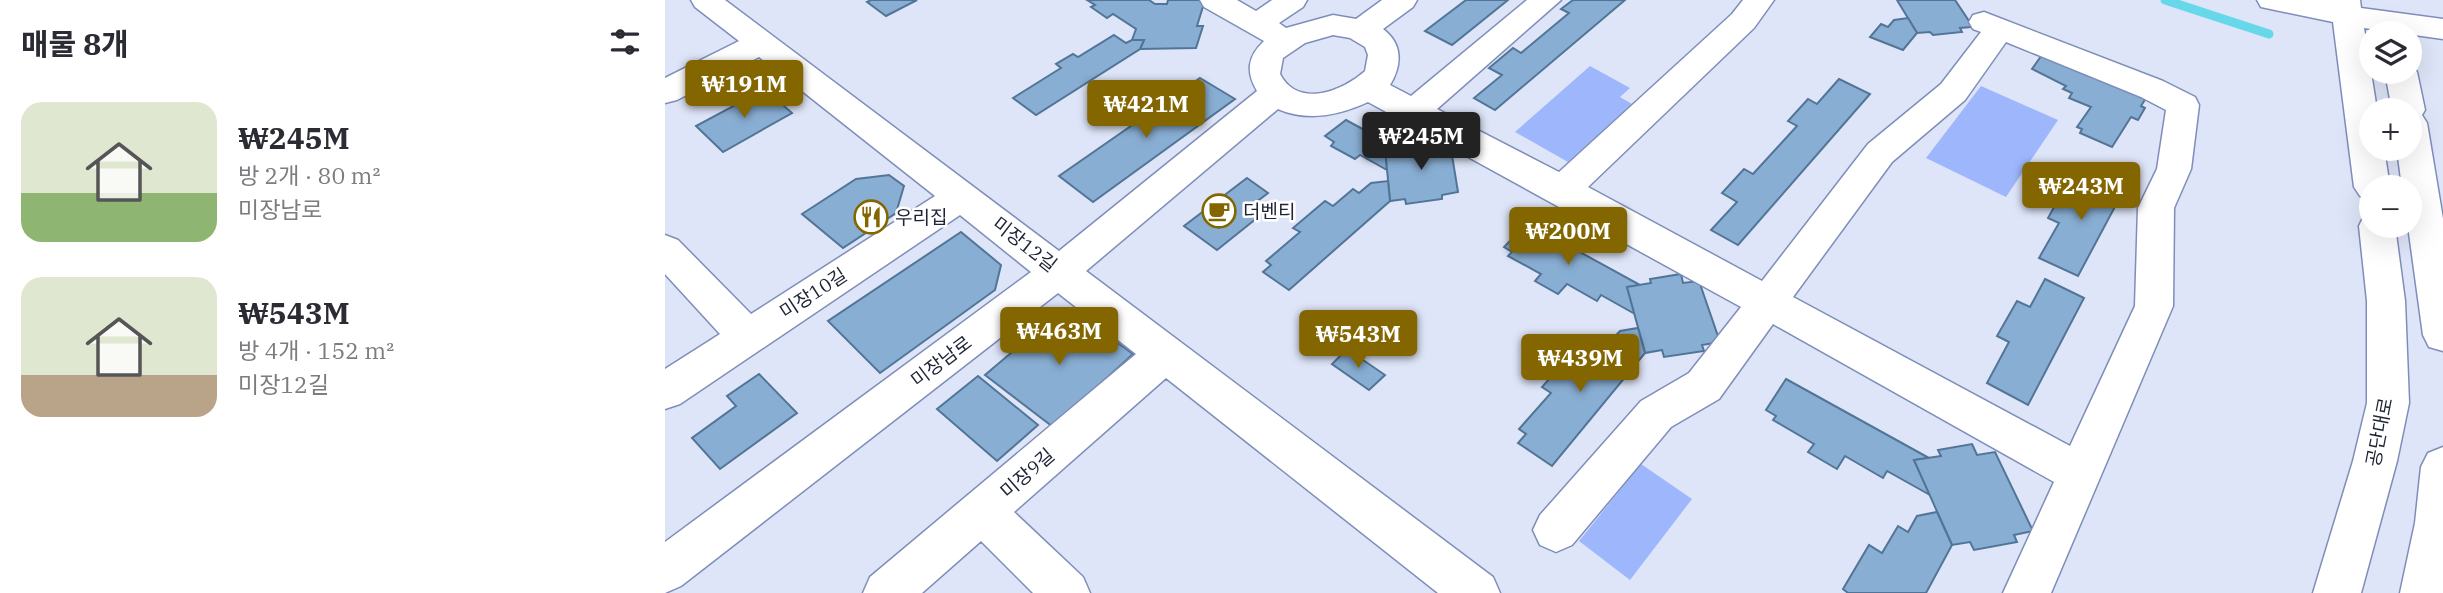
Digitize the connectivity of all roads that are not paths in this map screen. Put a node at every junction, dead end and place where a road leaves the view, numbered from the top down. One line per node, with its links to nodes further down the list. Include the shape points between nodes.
1 (706, 0): 14 (street, 미장12길)
2 (1215, 0): 10 (street)
3 (1292, 0): 10 (street)
4 (1402, 0): 12 (street)
5 (1546, 0): 18 (street)
6 (1759, 0): 21 (street, via 1743,21)
7 (2279, 2): 8 (street)
8 (2345, 7): 9 (street); 20 (street)
9 (2394, 19): 11 (street)
10 (1258, 24): 13 (street)
11 (2443, 29)
12 (1361, 30): 13 (street, via 1312,27); 15 (street, via 1380,43 1385,55 1381,75)
13 (1285, 40): 17 (street, via 1267,59 1265,74)
14 (762, 42): 16 (street); 22 (street, 미장12길)
15 (1369, 88): 17 (street, via 1355,97 1312,105); 18 (street)
16 (665, 92)
17 (1276, 93): 25 (street, 미장남로)
18 (1414, 111): 21 (street)
19 (2416, 161): 27 (street)
20 (2370, 175)
21 (1563, 190): 26 (street)
22 (962, 196): 25 (street, 미장12길); 28 (street, 미장10길)
23 (2378, 238): 40 (street, 공단대로, via 2386,301 2388,402)
24 (665, 250): 28 (street)
25 (1060, 271): 29 (street, 미장12길); 35 (street, 미장남로)
26 (1770, 303): 32 (street); 32 (street, via 1880,153 1953,92 1992,25 2183,105 2174,169 2156,208 2154,306); 34 (street, via 1705,386 1656,414)
27 (2443, 335)
28 (747, 336): 30 (street, 미장10길)
29 (1166, 353): 33 (street, 미장9길); 38 (street, 미장12길)
30 (665, 391)
31 (2443, 467): 41 (street)
32 (2080, 474): 39 (street)
33 (982, 511): 36 (street, 미장9길); 37 (street)
34 (1556, 530)
35 (665, 570)
36 (887, 593)
37 (1066, 593)
38 (1476, 593)
39 (2027, 593)
40 (2337, 593)
41 (2424, 593)

